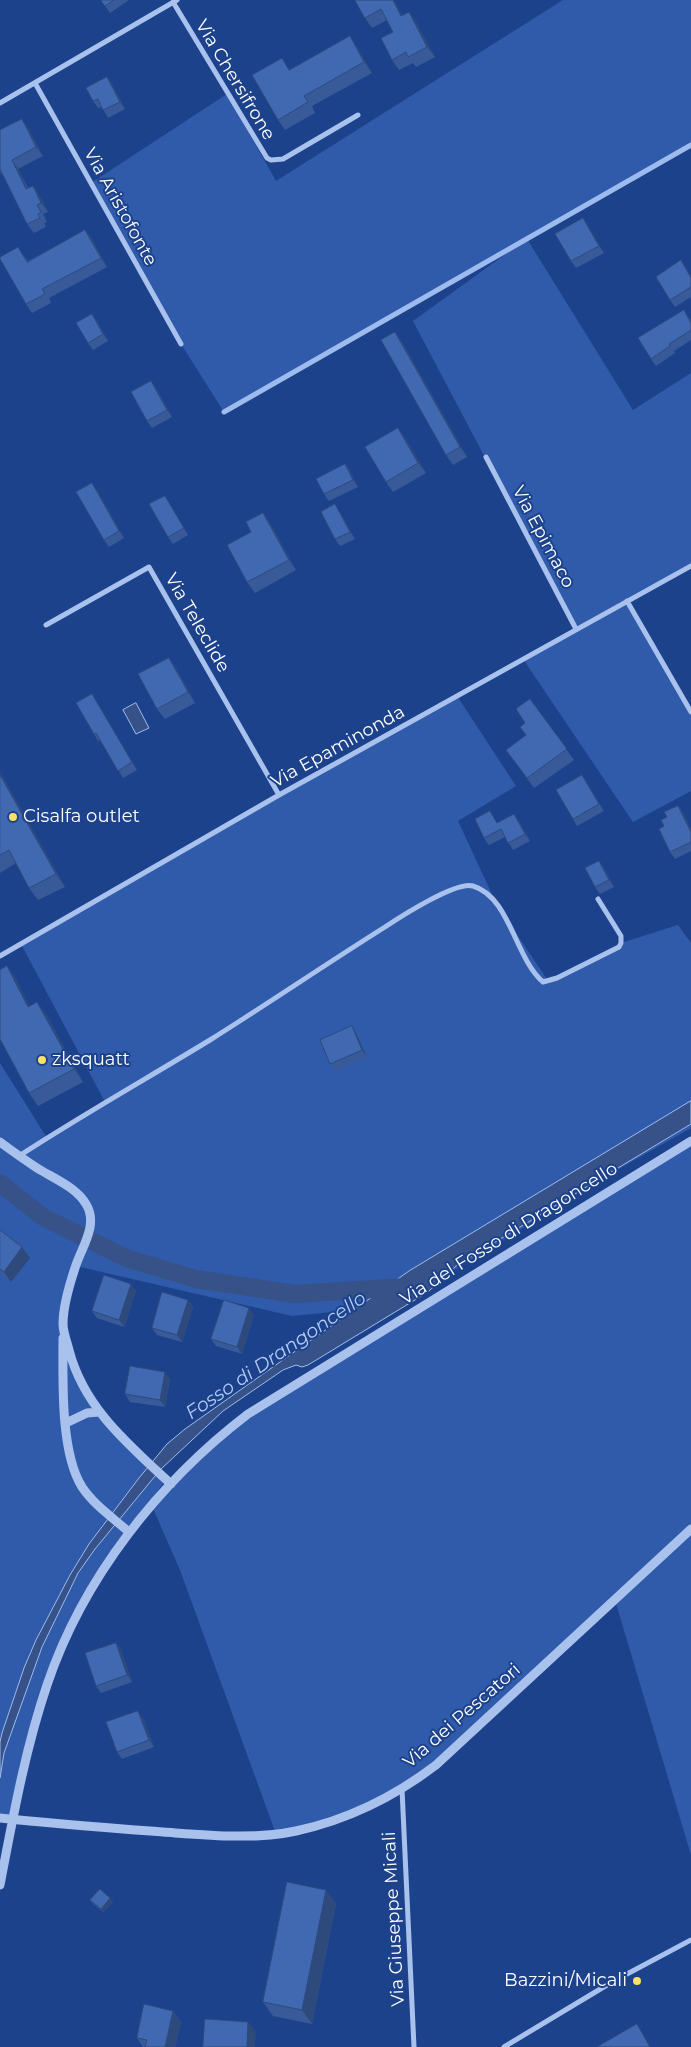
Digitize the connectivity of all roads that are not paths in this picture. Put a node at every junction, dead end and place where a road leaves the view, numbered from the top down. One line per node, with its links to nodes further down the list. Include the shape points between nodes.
1 (175, 1): 2 (street); 4 (street, Via Chersifrone, via 267,158 282,159)
2 (35, 83): 3 (street); 5 (street, Via Aristofonte)
3 (0, 103)
4 (358, 115)
5 (181, 344)
6 (486, 457): 10 (street, Via Epimaco)
7 (691, 566): 8 (street, Via Epaminonda)
8 (627, 601): 10 (street, Via Epaminonda); 11 (street)
9 (46, 625): 12 (street, Via Teleclide, via 149,567)
10 (576, 629): 12 (street, Via Epaminonda)
11 (691, 712)
12 (279, 796): 14 (street, Via Epaminonda)
13 (598, 899): 17 (street, via 621,936 619,947 557,978 542,982 496,903 486,893 470,885 445,892)
14 (0, 956)
15 (691, 1141): 21 (street, Via del Fosso di Dragoncello, via 248,1414)
16 (0, 1142): 17 (street)
17 (19, 1156): 18 (street, via 78,1194 90,1216 90,1230 76,1266)
18 (62, 1326): 19 (street, via 76,1371); 20 (street)
19 (99, 1412): 20 (street, via 87,1413); 21 (street, via 140,1457)
20 (66, 1423): 23 (street, via 77,1477 100,1508)
21 (168, 1481): 23 (street, Via del Fosso di Dragoncello)
22 (691, 1529): 24 (street, Via dei Pescatori, via 448,1754)
23 (127, 1530): 26 (street, Via del Fosso di Dragoncello, via 61,1649 24,1764)
24 (402, 1789): 26 (street, Via dei Pescatori, via 344,1818 276,1834 186,1834); 29 (street, Via Giuseppe Micali)
25 (0, 1818): 26 (street, Via dei Pescatori)
26 (13, 1819): 27 (street, Via del Fosso di Dragoncello)
27 (0, 1884)
28 (691, 1940): 30 (street, via 612,1982)
29 (414, 2047)
30 (504, 2047)

